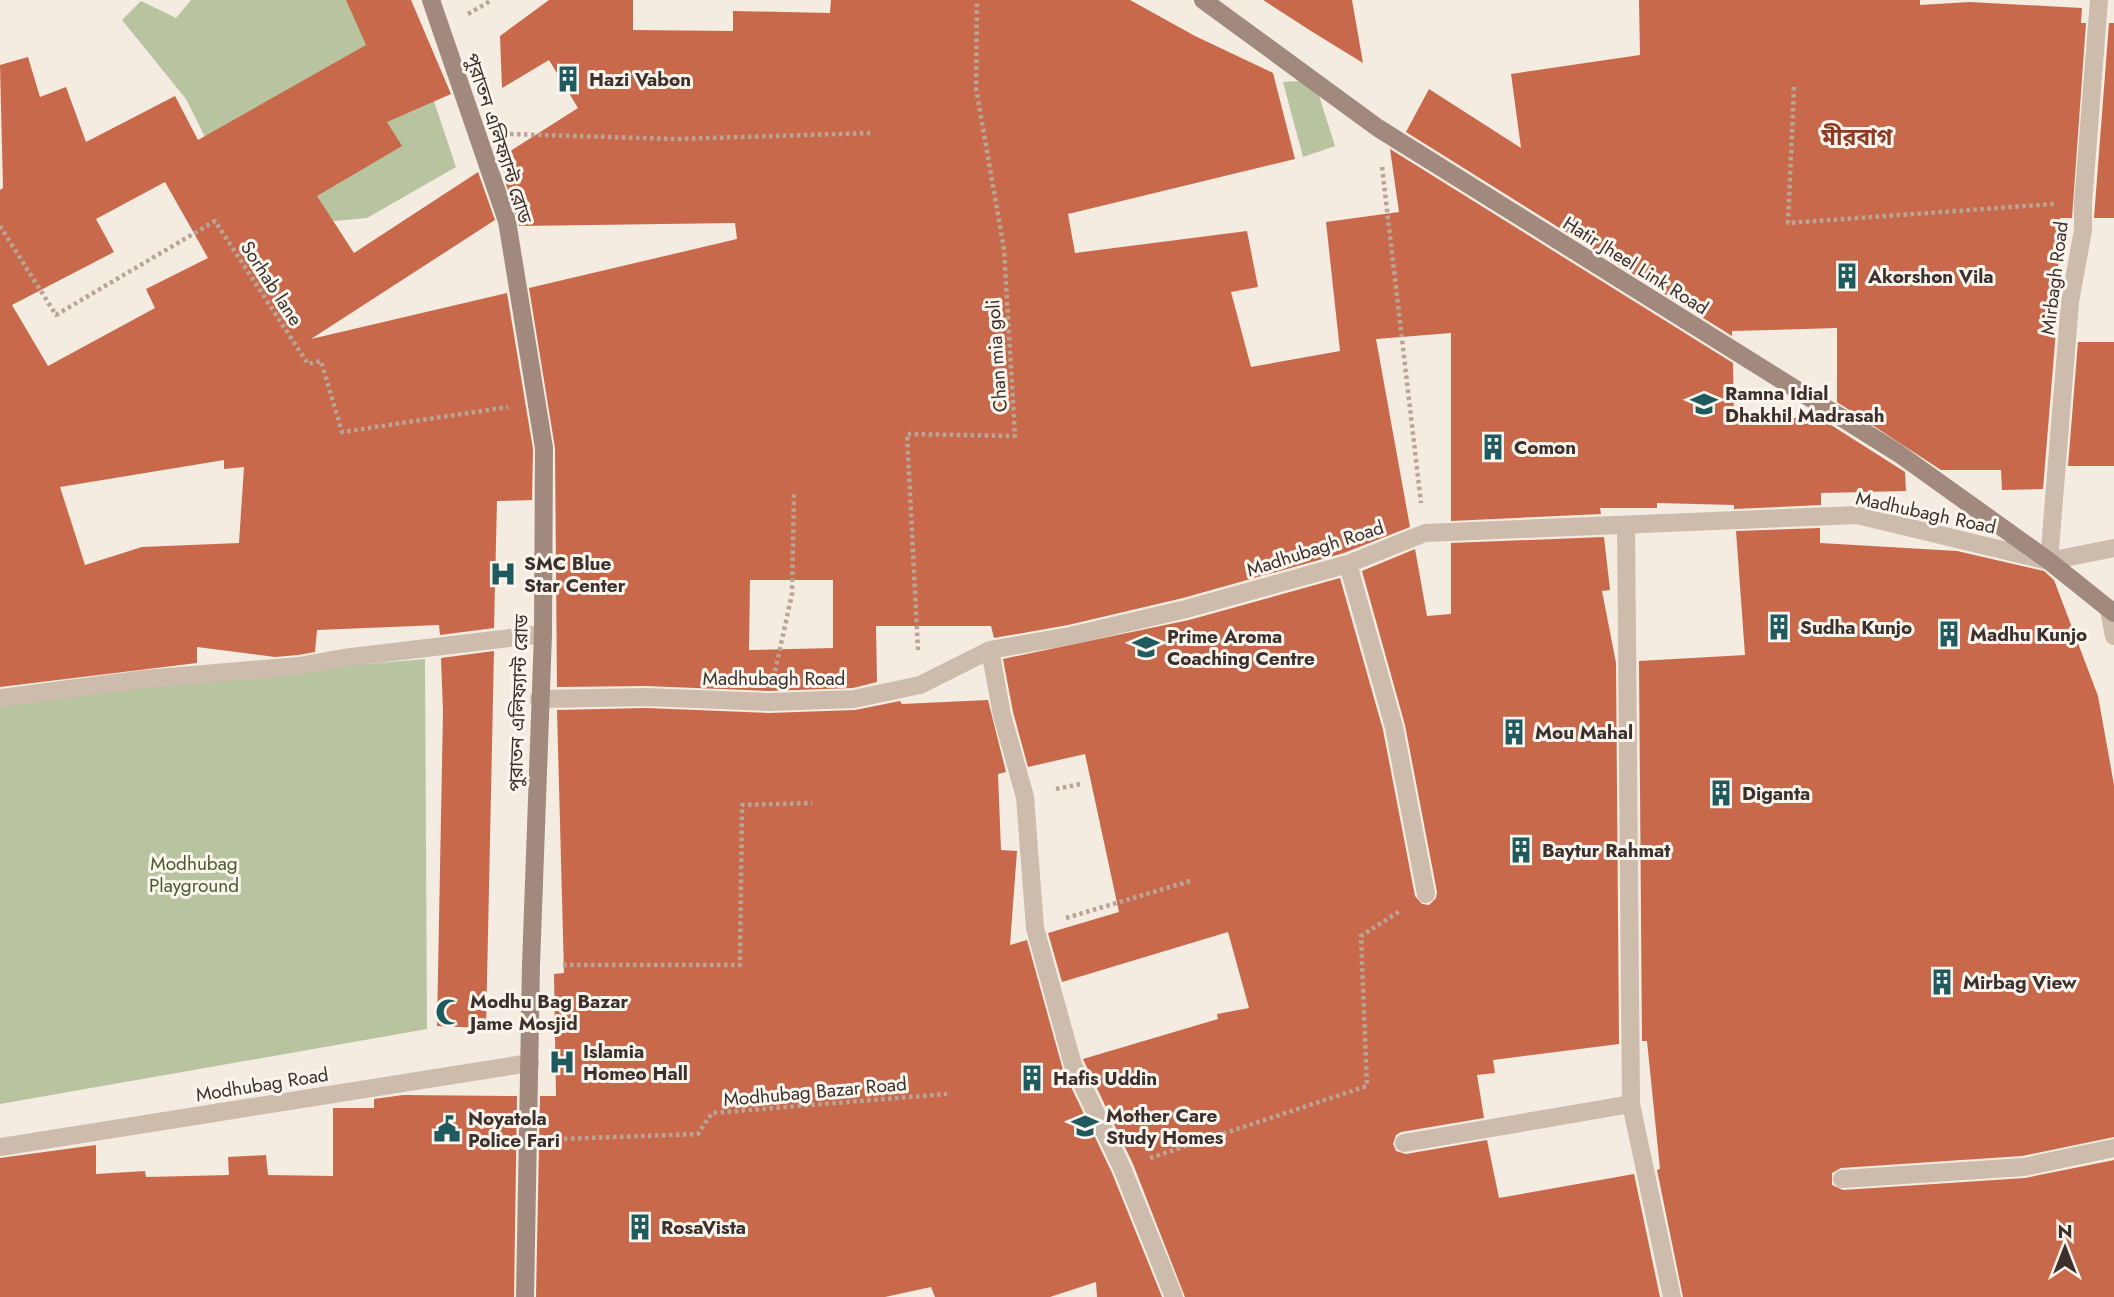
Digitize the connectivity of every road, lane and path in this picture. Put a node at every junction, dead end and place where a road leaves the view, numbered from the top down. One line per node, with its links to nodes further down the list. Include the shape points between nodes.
1 (431, 0): 7 (street, পুরাতন এলিফ্যান্ট রোড)
2 (977, 0): 22 (path, Chan mia goli, via 976,88 1004,249 1015,436 907,434)
3 (1203, 0): 6 (street, Hatir Jheel Link Road)
4 (2099, 0): 9 (street, Mirbagh Road)
5 (1794, 87): 9 (path, via 1788,223)
6 (1378, 128): 14 (path); 16 (street, Hatir Jheel Link Road, via 1898,453)
7 (477, 133): 8 (path, via 675,139); 11 (street, পুরাতন এলিফ্যান্ট রোড, via 507,221)
8 (873, 133)
9 (2082, 202): 16 (street, Mirbagh Road, via 2083,230 2070,302)
10 (0, 226): 11 (path, Sorhab lane, via 56,315 215,221 308,364 321,360 342,432)
11 (537, 403): 19 (street, পুরাতন এলিফ্যান্ট রোড, via 544,448)
12 (794, 494): 25 (path, via 792,594)
13 (1626, 526): 14 (street, Madhubagh Road); 16 (street, Madhubagh Road, via 1857,515); 33 (street)
14 (1425, 533): 17 (street, Madhubagh Road)
15 (2114, 548): 16 (street)
16 (2049, 561): 18 (street, Madhubagh Road)
17 (1348, 564): 21 (street, Madhubagh Road, via 1186,609); 28 (street, via 1394,727)
18 (2112, 611): 20 (street, Madhubagh Road)
19 (542, 634): 23 (street); 24 (street, পুরাতন এলিফ্যান্ট রোড)
20 (2114, 636)
21 (990, 650): 22 (street, Madhubagh Road); 29 (street, via 1025,797)
22 (920, 685): 25 (street, Madhubagh Road, via 854,699)
23 (0, 698)
24 (539, 699): 25 (street, Madhubagh Road); 30 (street, পুরাতন এলিফ্যান্ট রোড)
25 (769, 702)
26 (812, 803): 30 (path, via 742,805 740,965)
27 (1190, 881): 29 (path)
28 (1426, 894): 38 (path, via 1361,936 1367,1086)
29 (1035, 928): 38 (street, via 1073,1065)
30 (531, 965): 31 (street, পুরাতন এলিফ্যান্ট রোড)
31 (530, 1063): 34 (street, পুরাতন এলিফ্যান্ট রোড); 36 (street, Modhubag Road)
32 (947, 1094): 34 (path, Modhubag Bazar Road, via 712,1113 698,1134)
33 (1631, 1104): 35 (street); 42 (street)
34 (528, 1140): 40 (street, পুরাতন এলিফ্যান্ট রোড)
35 (1404, 1143)
36 (0, 1147)
37 (2114, 1149): 39 (street, via 2024,1167)
38 (1122, 1168): 41 (street)
39 (1842, 1179)
40 (525, 1297)
41 (1174, 1297)
42 (1672, 1297)

